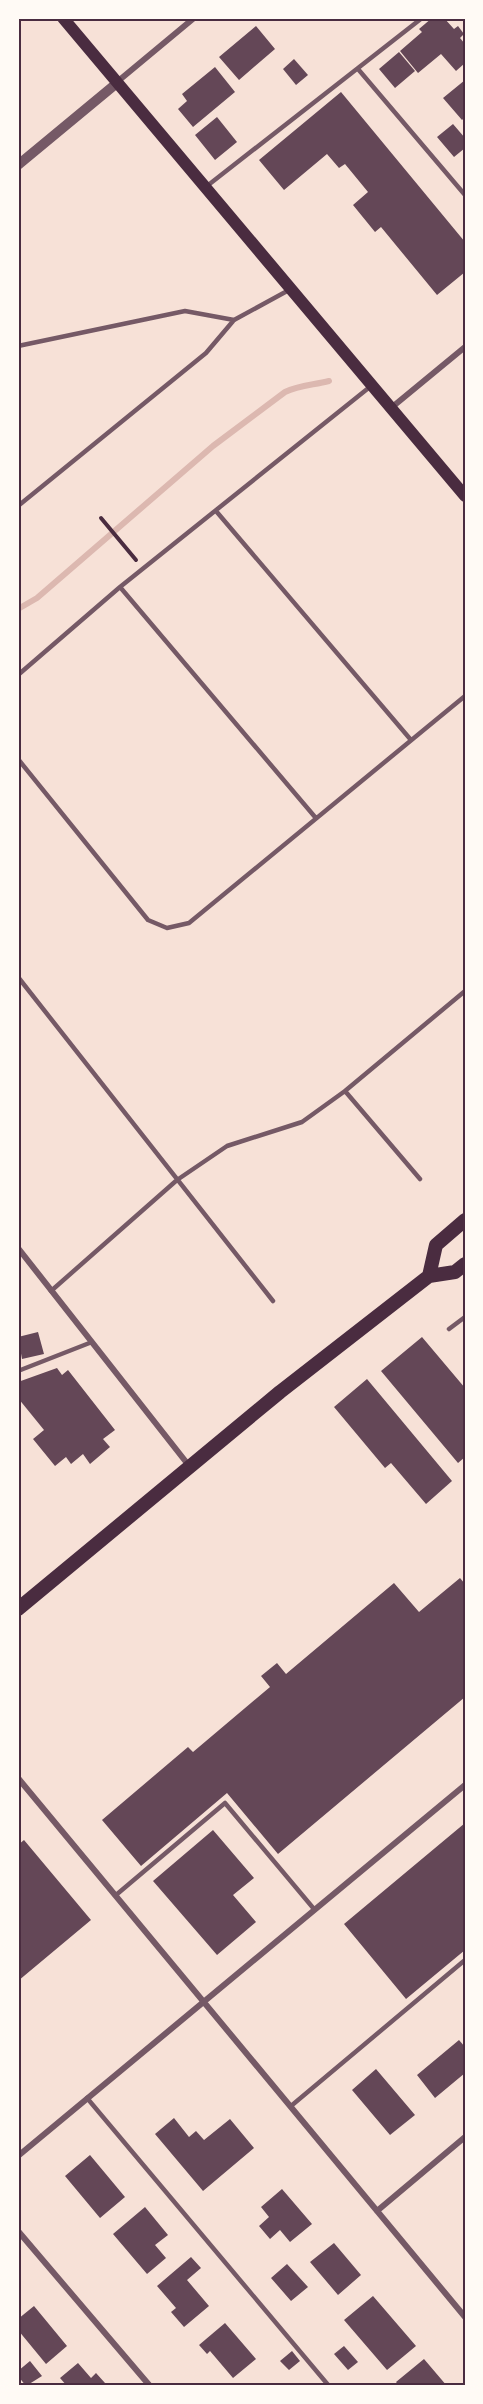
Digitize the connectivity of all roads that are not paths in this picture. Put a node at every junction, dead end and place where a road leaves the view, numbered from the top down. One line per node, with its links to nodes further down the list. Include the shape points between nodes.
1 (63, 18): 5 (main road)
2 (194, 18): 5 (street)
3 (422, 18): 4 (lane)
4 (358, 69): 7 (lane); 8 (lane)
5 (117, 82): 6 (street); 7 (main road)
6 (18, 165)
7 (205, 188): 9 (main road)
8 (465, 195)
9 (291, 289): 10 (lane); 13 (main road)
10 (234, 320): 11 (lane, via 185,311); 16 (lane, via 206,353)
11 (18, 346)
12 (465, 347): 14 (street)
13 (371, 386): 14 (main road); 17 (lane)
14 (390, 409): 15 (main road)
15 (465, 496)
16 (18, 506)
17 (216, 511): 18 (lane); 21 (lane)
18 (120, 586): 19 (lane); 23 (lane)
19 (18, 675)
20 (465, 696): 21 (lane)
21 (411, 740): 23 (lane)
22 (18, 759): 23 (lane, via 148,920 167,928 189,923)
23 (315, 818)
24 (18, 977): 28 (lane)
25 (465, 991): 26 (lane)
26 (345, 1091): 27 (lane); 28 (lane, via 302,1122 227,1146)
27 (420, 1179)
28 (177, 1180): 33 (lane); 34 (lane)
29 (465, 1220): 32 (main road, via 436,1245)
30 (18, 1248): 33 (street)
31 (465, 1264): 32 (main road, via 455,1272)
32 (429, 1276): 39 (main road)
33 (51, 1291): 37 (street)
34 (273, 1301)
35 (465, 1317): 36 (lane)
36 (449, 1329)
37 (92, 1342): 38 (lane); 39 (street)
38 (18, 1371)
39 (190, 1467): 40 (main road)
40 (18, 1609)
41 (18, 1778): 43 (street)
42 (465, 1785): 44 (street)
43 (116, 1895): 44 (lane, via 225,1803); 46 (street)
44 (314, 1909): 46 (street)
45 (465, 1960): 48 (lane)
46 (204, 2001): 47 (street); 48 (street)
47 (87, 2098): 50 (street); 55 (lane)
48 (291, 2106): 51 (street)
49 (465, 2137): 51 (street)
50 (18, 2156)
51 (377, 2211): 53 (street)
52 (18, 2231): 54 (street)
53 (465, 2317)
54 (150, 2386)
55 (329, 2386)

